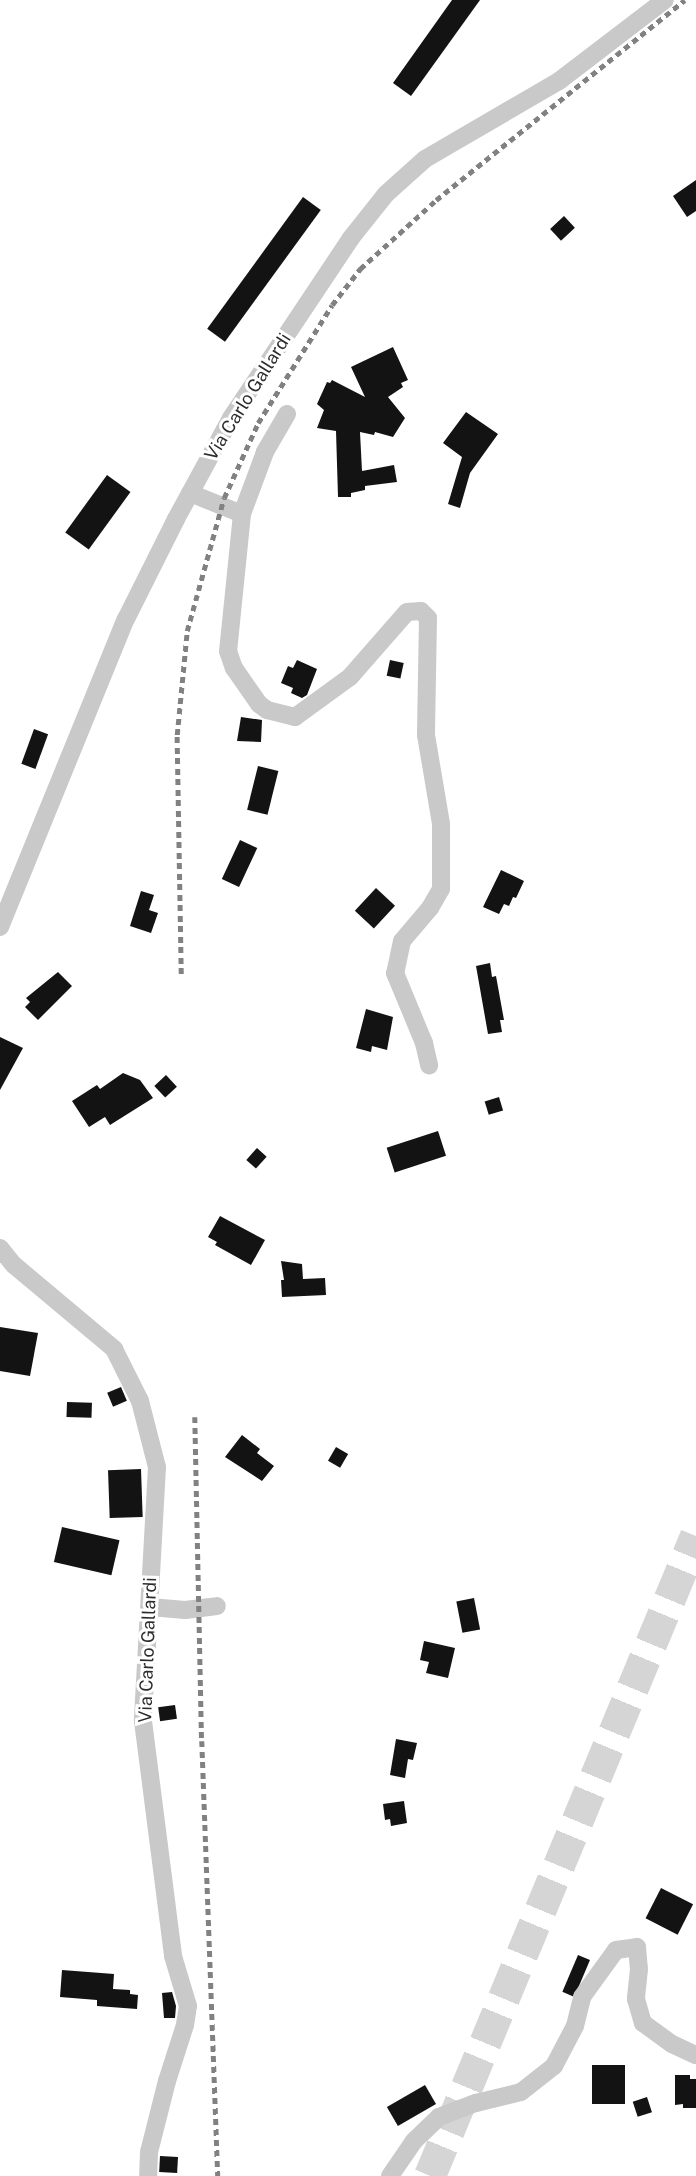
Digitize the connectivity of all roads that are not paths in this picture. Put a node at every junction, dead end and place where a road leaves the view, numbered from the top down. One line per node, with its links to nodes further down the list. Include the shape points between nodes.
1 (665, 0): 3 (street, Via Carlo Gallardi, via 559,81 425,159 387,194 351,238 256,380)
2 (287, 414): 4 (street, via 265,452)
3 (190, 493): 4 (street); 5 (street, Via Carlo Gallardi, via 126,620)
4 (242, 514): 6 (street, via 228,651 247,688 267,710 299,716 350,676 407,612 421,611 428,618 426,735 442,834 441,889 402,941 395,973)
5 (0, 927)
6 (429, 1065)
7 (0, 1248): 8 (street, Via Carlo Gallardi, via 14,1265 114,1349 140,1401 157,1467)
8 (150, 1606): 9 (street, via 184,1610); 11 (street, Via Carlo Gallardi, via 143,1720 173,1956 188,2006 149,2152)
9 (217, 1606)
10 (696, 2055): 12 (street, via 643,2023 636,1999 638,1947 616,1950 582,1997 575,2026 554,2066 520,2092 439,2117 414,2141)
11 (148, 2176)
12 (390, 2176)

